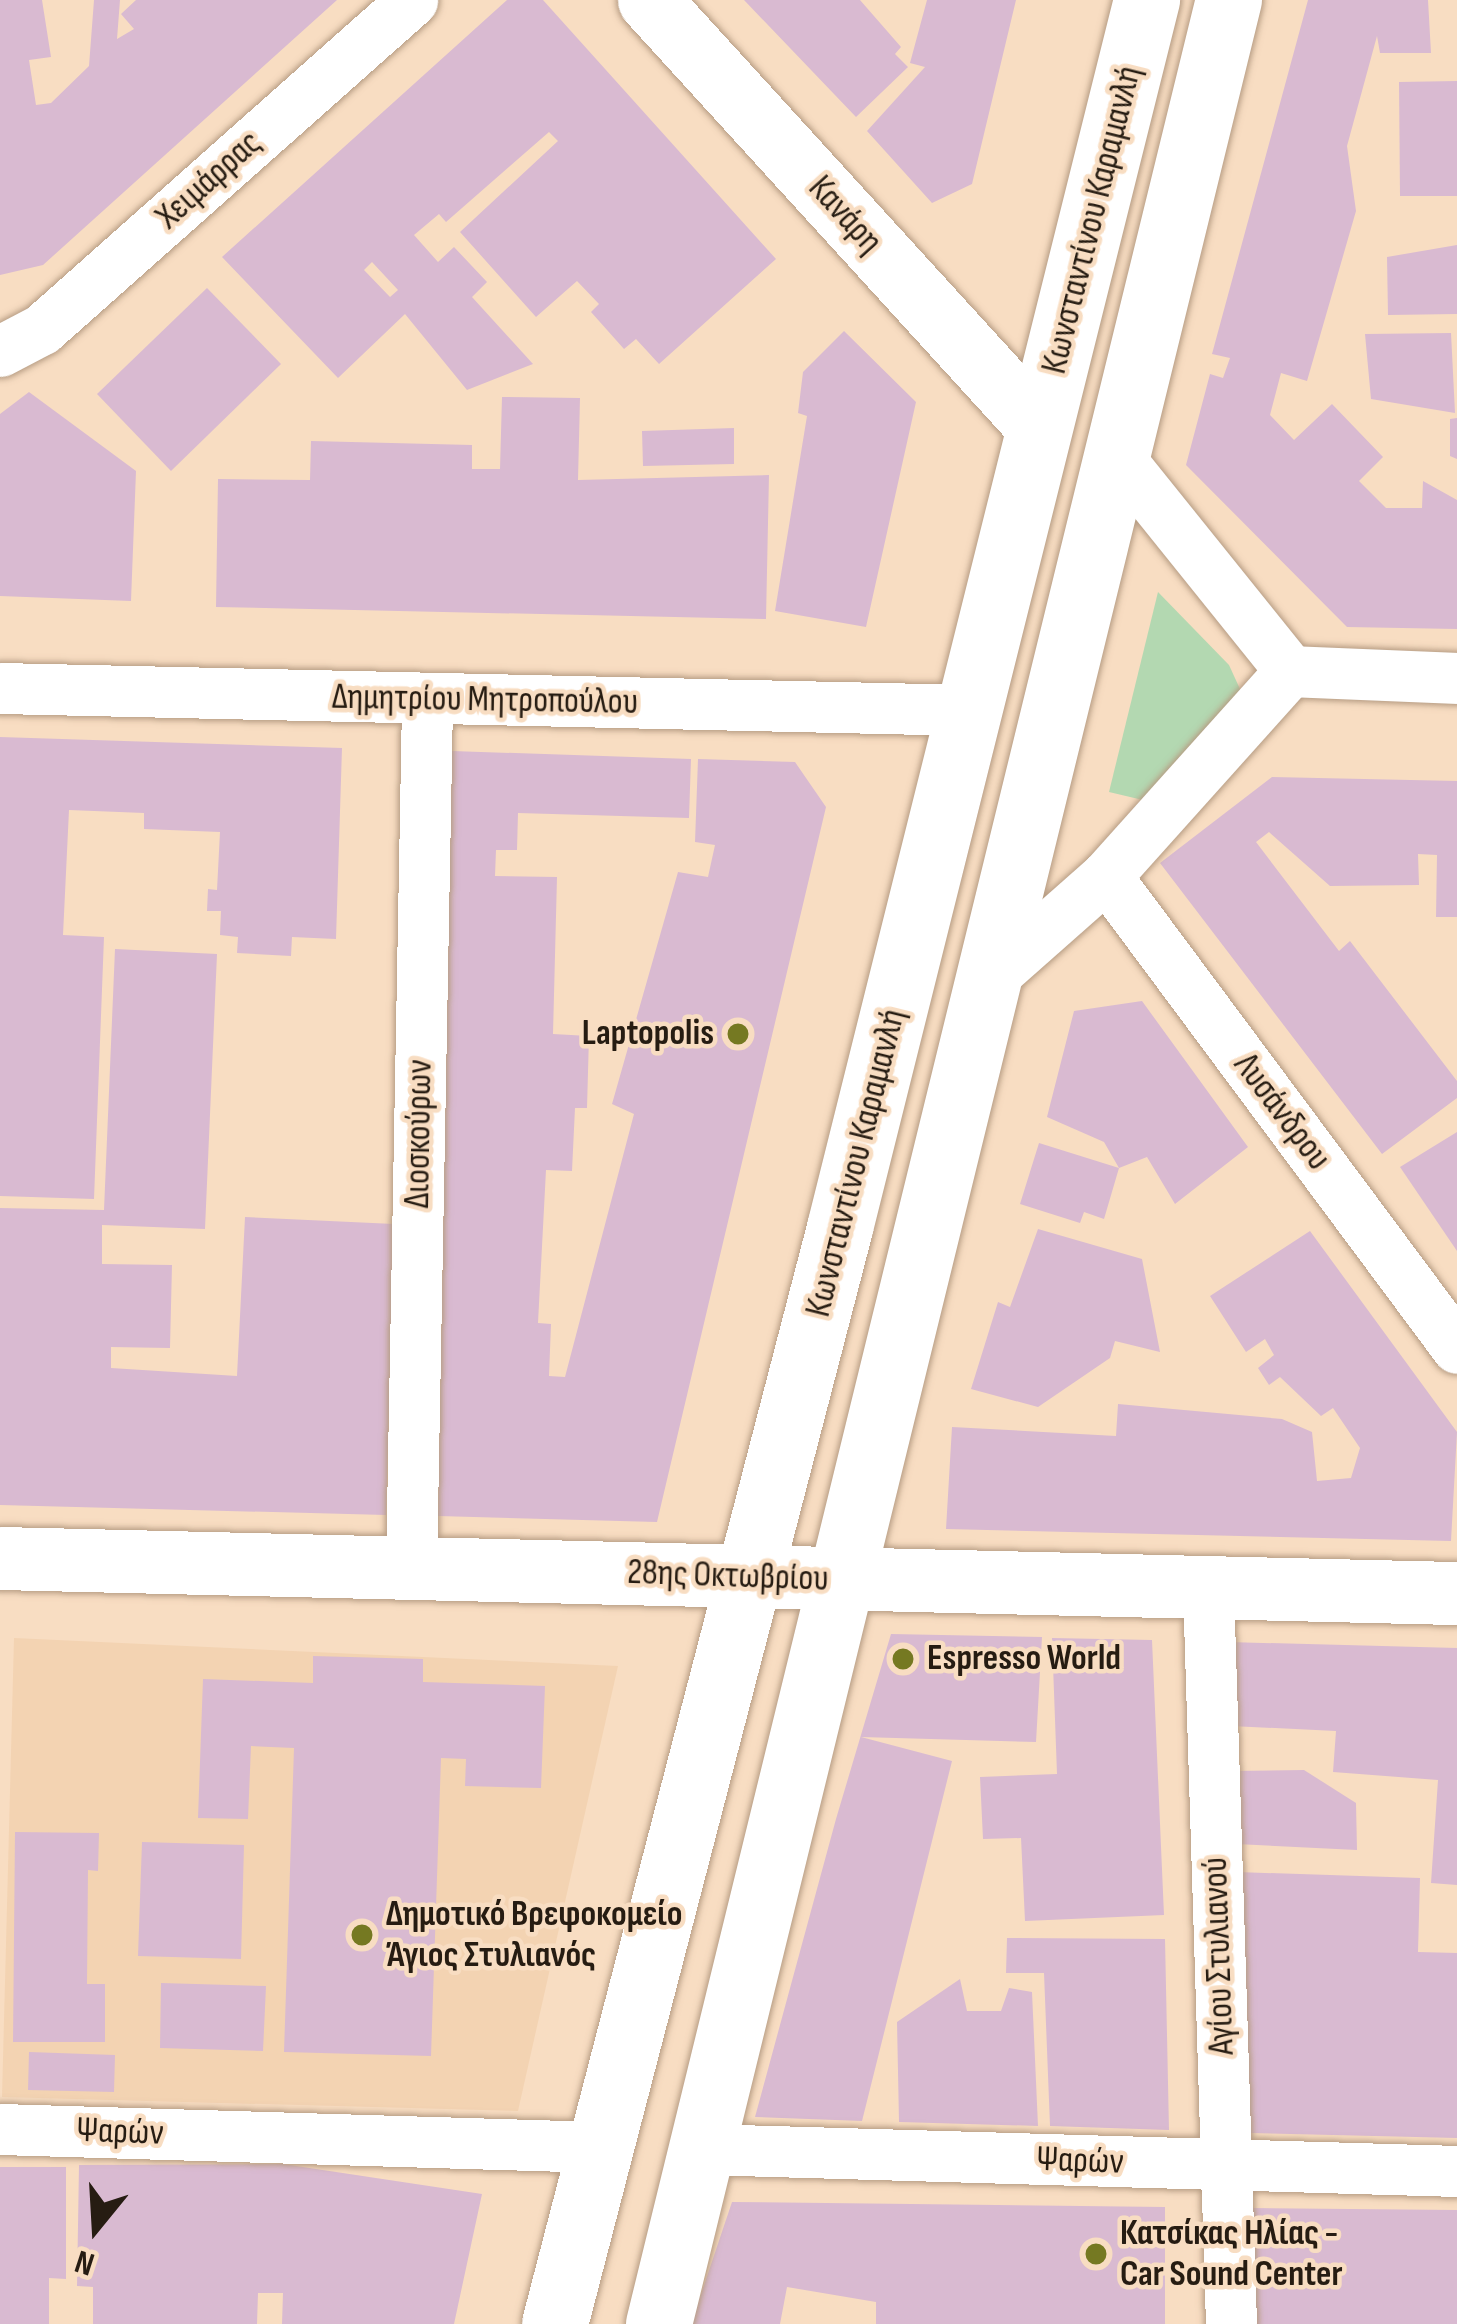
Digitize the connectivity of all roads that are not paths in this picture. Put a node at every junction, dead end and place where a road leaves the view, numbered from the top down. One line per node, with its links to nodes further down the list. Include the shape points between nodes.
1 (412, 0): 5 (street, Χειμάρρας, via 42,329)
2 (650, 0): 6 (street, Κανάρη)
3 (1147, 0): 6 (main road, Κωνσταντίνου Καραμανλή)
4 (1229, 0): 7 (main road)
5 (0, 351)
6 (1040, 429): 12 (main road, Κωνσταντίνου Καραμανλή)
7 (1119, 458): 8 (street); 14 (main road)
8 (1290, 670): 9 (street); 13 (street)
9 (1457, 678)
10 (0, 688): 11 (street, Δημητρίου Μητροπούλου)
11 (427, 700): 12 (street, Δημητρίου Μητροπούλου); 17 (street, Διοσκούρων)
12 (970, 710): 18 (main road, Κωνσταντίνου Καραμανλή)
13 (1106, 876): 14 (street); 15 (street, Λυσάνδρου)
14 (993, 976): 19 (main road)
15 (1457, 1348)
16 (0, 1558): 17 (street, 28ης Οκτωβρίου)
17 (411, 1568): 18 (street, 28ης Οκτωβρίου)
18 (749, 1577): 19 (street, 28ης Οκτωβρίου); 23 (main road, Κωνσταντίνου Καραμανλή)
19 (848, 1579): 20 (street, 28ης Οκτωβρίου); 24 (main road)
20 (1208, 1588): 21 (street, 28ης Οκτωβρίου); 25 (street, Αγίου Στυλιανού)
21 (1457, 1593)
22 (0, 2128): 23 (street, Ψαρών)
23 (601, 2147): 27 (main road, Κωνσταντίνου Καραμανλή)
24 (703, 2149): 25 (street, Ψαρών); 28 (main road)
25 (1226, 2166): 26 (street, Ψαρών); 29 (street, Αγίου Στυλιανού)
26 (1457, 2171)
27 (555, 2324)
28 (659, 2324)
29 (1232, 2324)

